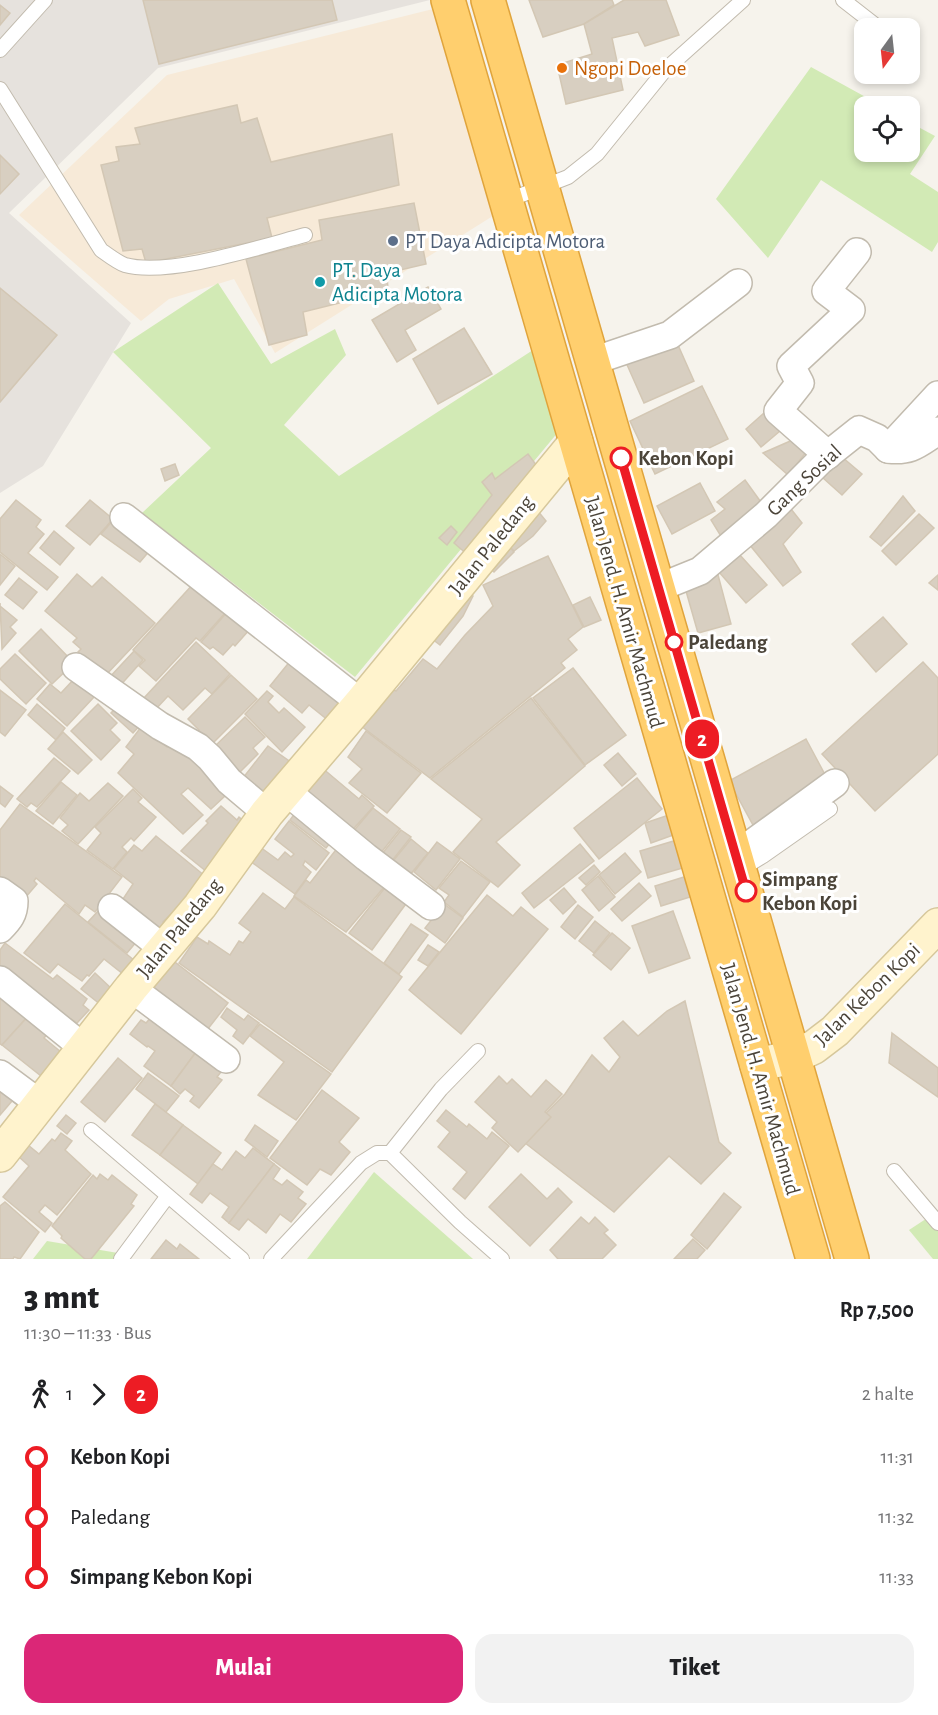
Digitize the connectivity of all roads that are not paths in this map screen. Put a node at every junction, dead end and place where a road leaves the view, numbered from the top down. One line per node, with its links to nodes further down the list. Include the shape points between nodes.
1 (45, 0): 7 (lane)
2 (448, 0): 10 (highway, Jalan Jend. H. Amir Machmud)
3 (488, 0): 9 (highway, Jalan Jend. H. Amir Machmud)
4 (743, 0): 9 (lane, via 665,70 597,154 568,177)
5 (843, 0): 6 (lane)
6 (866, 18)
7 (0, 50)
8 (0, 89): 11 (lane, via 101,250 122,264 143,268 173,265)
9 (543, 188): 10 (lane); 14 (highway, Jalan Jend. H. Amir Machmud)
10 (506, 201): 17 (highway, Jalan Jend. H. Amir Machmud)
11 (305, 235)
12 (856, 252): 19 (street, via 826,291 851,310 791,366 800,383 778,411)
13 (738, 283): 14 (street, via 670,335)
14 (592, 361): 21 (highway, Jalan Jend. H. Amir Machmud)
15 (938, 395): 18 (street)
16 (938, 430): 18 (street, via 903,451)
17 (576, 442): 23 (street, Jalan Paledang); 40 (highway, Jalan Jend. H. Amir Machmud)
18 (888, 449): 19 (street, Gang Sosial, via 877,438 859,430)
19 (828, 454): 21 (street, Gang Sosial, via 700,571)
20 (124, 517): 23 (street)
21 (658, 588): 27 (highway, Jalan Jend. H. Amir Machmud)
22 (76, 667): 25 (street, via 160,726 198,747 229,781)
23 (361, 703): 25 (street, Jalan Paledang)
24 (835, 783): 27 (street)
25 (277, 802): 29 (street, via 366,857); 33 (street, Jalan Paledang)
26 (830, 809): 27 (lane, via 763,856)
27 (738, 863): 38 (highway, Jalan Jend. H. Amir Machmud)
28 (0, 891): 32 (street, via 14,901 14,907 12,916)
29 (431, 906)
30 (112, 908): 33 (street)
31 (938, 925): 38 (street, Jalan Kebon Kopi, via 835,1031)
32 (0, 929)
33 (164, 949): 35 (street, Jalan Paledang)
34 (0, 980): 36 (street)
35 (131, 988): 36 (street, Jalan Paledang); 39 (street)
36 (84, 1048): 42 (street, Jalan Paledang)
37 (478, 1051): 44 (lane, via 441,1089)
38 (793, 1057): 40 (street, Jalan Kebon Kopi); 54 (highway, Jalan Jend. H. Amir Machmud)
39 (226, 1059)
40 (758, 1065): 53 (highway, Jalan Jend. H. Amir Machmud)
41 (0, 1074): 42 (street)
42 (39, 1103): 45 (street, Jalan Paledang)
43 (91, 1130): 47 (lane)
44 (390, 1153): 51 (lane, via 377,1153 362,1163); 52 (lane)
45 (0, 1155)
46 (894, 1171): 48 (lane)
47 (167, 1197): 49 (lane); 50 (lane)
48 (938, 1223)
49 (121, 1259)
50 (242, 1259)
51 (271, 1259)
52 (502, 1259)
53 (813, 1259)
54 (852, 1259)

